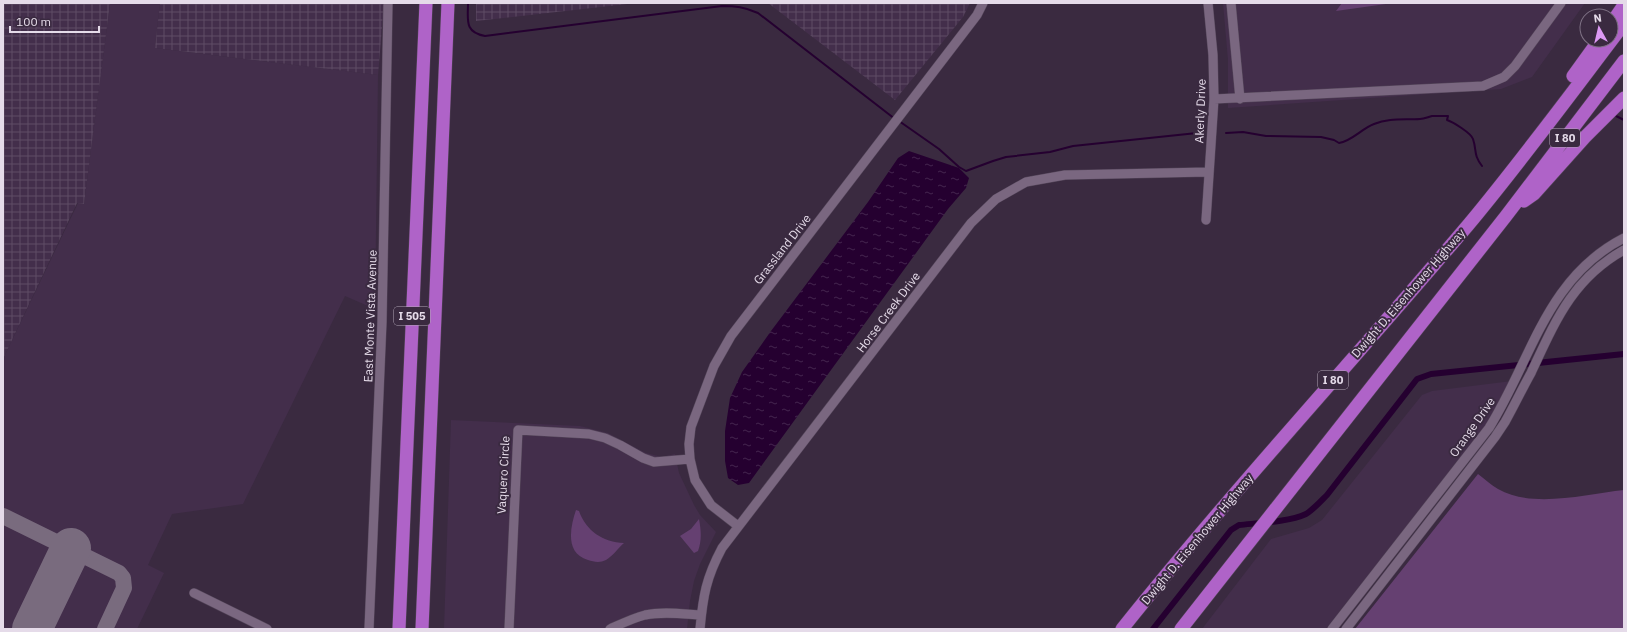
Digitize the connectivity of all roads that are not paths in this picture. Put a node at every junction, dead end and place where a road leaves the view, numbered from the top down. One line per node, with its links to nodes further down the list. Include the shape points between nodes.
1 (388, 3): 27 (street, East Monte Vista Avenue, via 382,322)
2 (426, 3): 28 (highway, I 505)
3 (448, 3): 29 (highway, I 505)
4 (983, 3): 21 (street, Grassland Drive, via 977,15 731,336 714,366 691,427)
5 (1208, 3): 12 (street, Akerly Drive)
6 (1231, 3): 13 (street)
7 (1561, 3): 13 (street, via 1515,66 1504,77 1483,86)
8 (1624, 24): 14 (highway, Dwight D. Eisenhower Highway / I 80)
9 (1593, 48): 14 (highway, via 1563,90)
10 (1624, 61): 16 (highway, Dwight D. Eisenhower Highway / I 80)
11 (1624, 98): 16 (highway, via 1534,194)
12 (1214, 99): 13 (street); 15 (street, Akerly Drive)
13 (1240, 99)
14 (1543, 130): 33 (highway, Dwight D. Eisenhower Highway / I 80, via 1469,224)
15 (1208, 172): 17 (street, Akerly Drive); 23 (street, Horse Creek Drive, via 1065,175 1026,182 996,199 971,223)
16 (1506, 216): 34 (highway, Dwight D. Eisenhower Highway / I 80)
17 (1206, 220)
18 (1624, 238): 20 (street, Orange Drive, via 1593,258 1568,283 1548,311 1500,409)
19 (1624, 250): 22 (street, Orange Drive, via 1596,270 1574,292 1555,321 1505,422)
20 (1470, 453): 22 (street); 35 (street, Orange Drive)
21 (690, 459): 23 (street, Grassland Drive, via 695,480 712,505); 30 (street, Vaquero Circle, via 654,462 605,438 589,434 518,430)
22 (1478, 460): 36 (street, Orange Drive)
23 (738, 526): 25 (street, Horse Creek Drive, via 711,569)
24 (194, 593): 26 (street)
25 (701, 615): 31 (street, via 654,614 636,618); 32 (street, Horse Creek Drive)
26 (267, 629)
27 (369, 629)
28 (399, 629)
29 (422, 629)
30 (509, 629)
31 (610, 629)
32 (700, 629)
33 (1122, 629)
34 (1181, 629)
35 (1332, 629)
36 (1346, 629)

